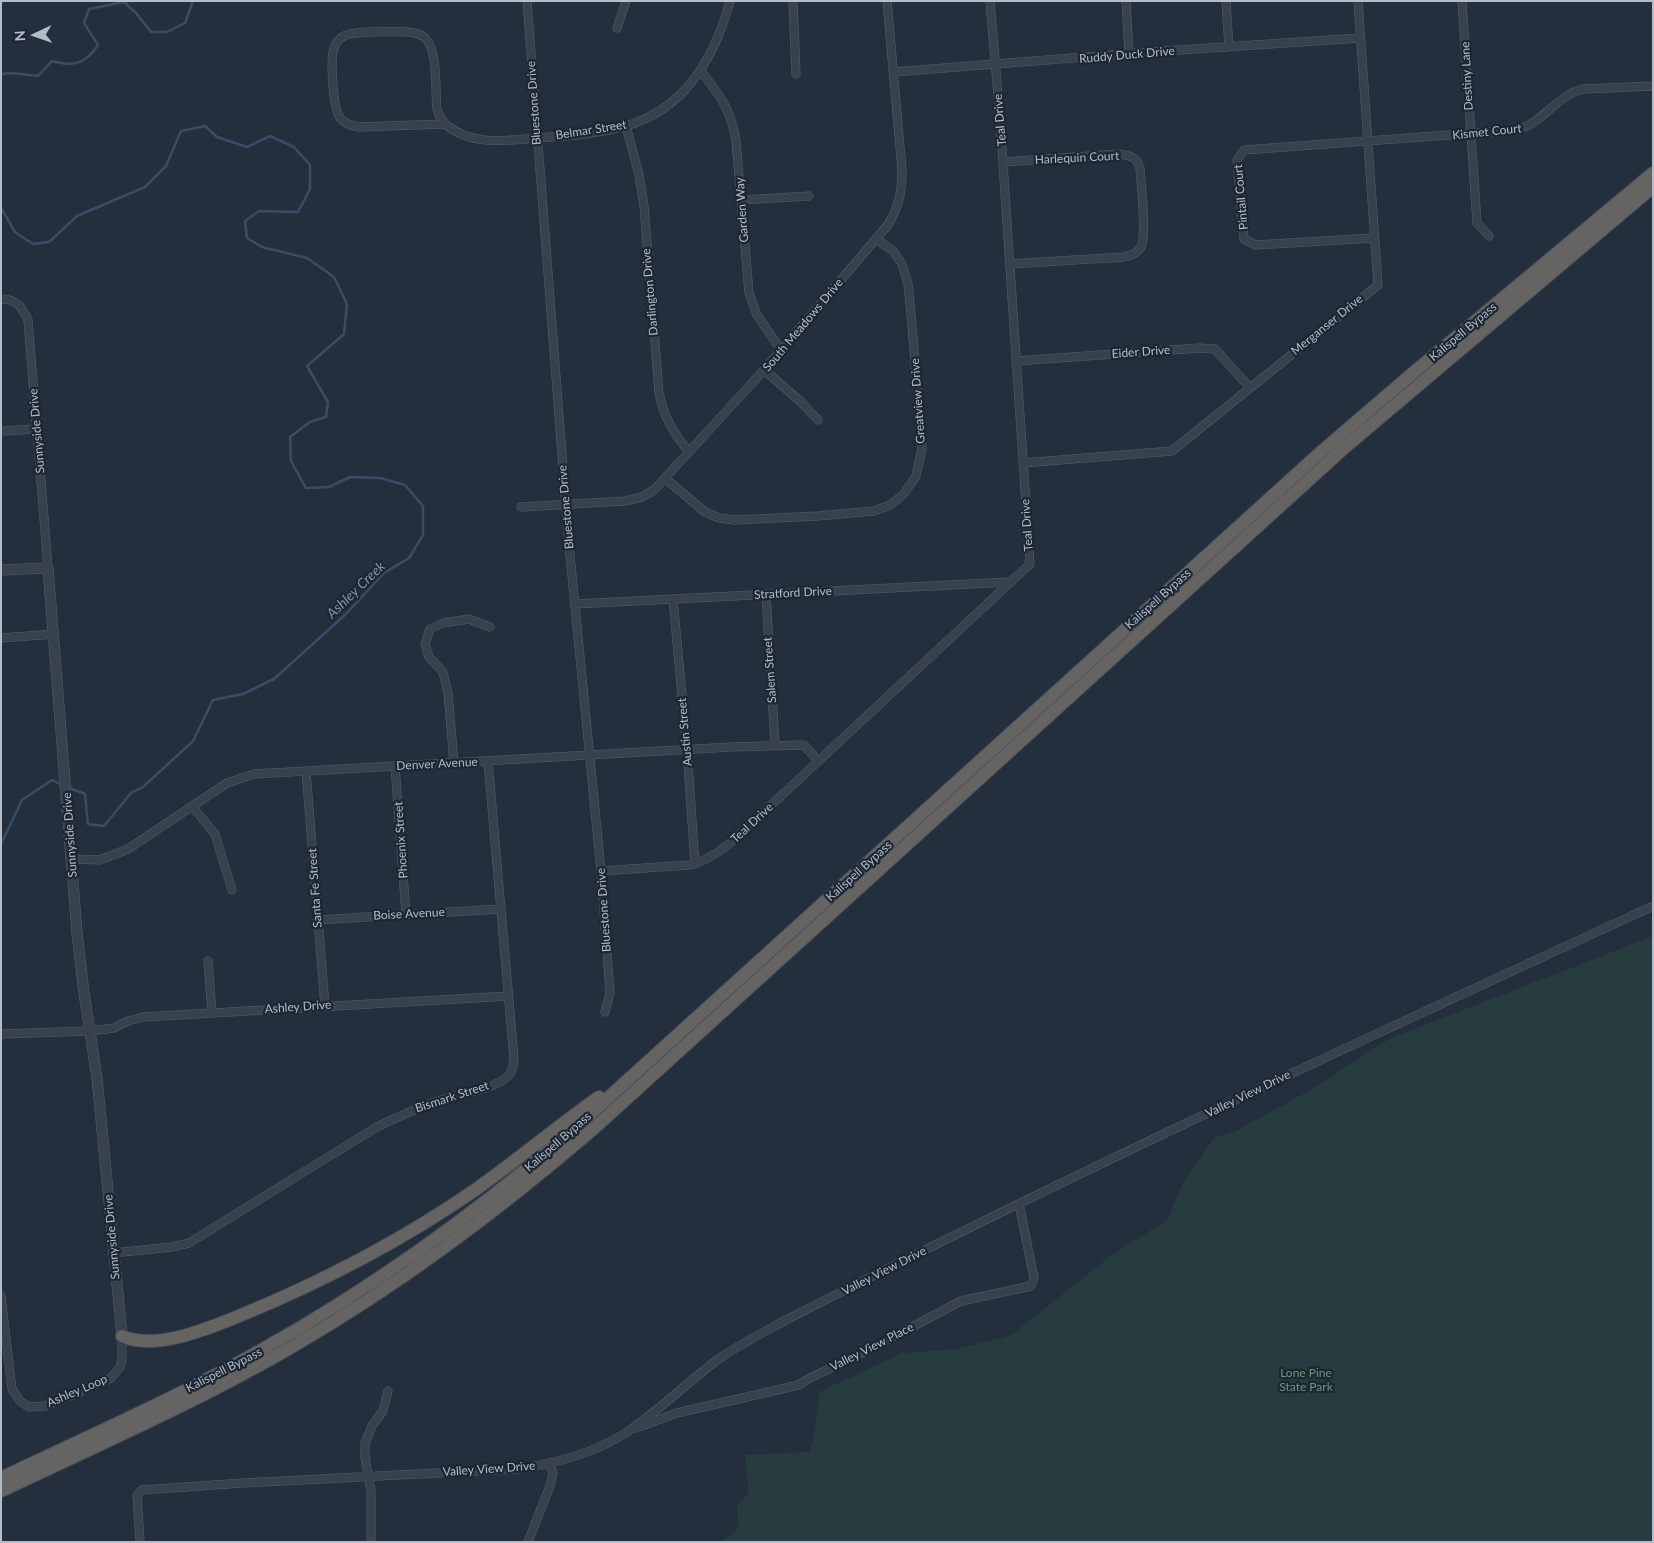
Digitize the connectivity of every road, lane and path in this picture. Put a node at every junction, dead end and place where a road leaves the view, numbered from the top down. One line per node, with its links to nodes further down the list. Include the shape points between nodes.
1 (527, 1): 23 (street, Bluestone Drive)
2 (626, 1): 11 (street)
3 (730, 1): 16 (street, Belmar Street, via 714,49)
4 (793, 1): 18 (street)
5 (887, 1): 17 (street, South Meadows Drive)
6 (990, 1): 15 (street, Teal Drive)
7 (1126, 1): 14 (street)
8 (1226, 1): 13 (street)
9 (1358, 1): 12 (street, Merganser Drive)
10 (1462, 1): 22 (street, Destiny Lane)
11 (617, 28)
12 (1360, 38): 13 (street, Ruddy Duck Drive); 24 (street, Merganser Drive)
13 (1229, 47): 14 (street, Ruddy Duck Drive)
14 (1129, 54): 15 (street, Ruddy Duck Drive)
15 (995, 65): 17 (street, Ruddy Duck Drive); 25 (street, Teal Drive)
16 (701, 71): 21 (street, Belmar Street, via 669,104); 29 (street, Garden Way, via 726,106 734,126)
17 (893, 72): 32 (street, South Meadows Drive, via 902,187 895,212)
18 (796, 74)
19 (1653, 86): 22 (street, Kismet Court, via 1583,89 1572,92 1528,127)
20 (445, 124): 20 (street, via 358,126 342,120 336,109 333,66 334,48 340,39 350,34 390,32 425,37 432,53 437,109); 23 (street, Belmar Street, via 458,133 480,140)
21 (626, 126): 23 (street, Belmar Street, via 585,134); 42 (street, Darlington Drive, via 644,206 659,393 666,419)
22 (1470, 134): 24 (street, Kismet Court); 30 (street, Destiny Lane, via 1477,223)
23 (536, 138): 45 (street, Bluestone Drive)
24 (1368, 142): 31 (street, Merganser Drive); 31 (street, Pintail Court, via 1244,150 1237,160 1244,239 1255,245)
25 (1003, 162): 33 (street, Teal Drive); 33 (street, Harlequin Court, via 1118,154 1133,157 1140,168 1144,234 1136,253 1124,257)
26 (1653, 173): 80 (highway, Kalispell Bypass, via 1314,459)
27 (1653, 187): 91 (highway, Kalispell Bypass, via 1343,449 606,1116 505,1203 394,1283 295,1345 211,1390)
28 (809, 196): 29 (street)
29 (741, 200): 35 (street, Garden Way, via 751,301)
30 (1489, 236)
31 (1374, 238): 38 (street, Merganser Drive, via 1378,285)
32 (876, 239): 35 (street, South Meadows Drive); 44 (street, Greatview Drive, via 892,250 902,264 908,284 921,456 916,476 903,495 890,505 866,512 735,520 705,512)
33 (1009, 264): 36 (street, Teal Drive)
34 (1, 299): 40 (street, Sunnyside Drive, via 18,304 28,320)
35 (781, 350): 37 (street, South Meadows Drive)
36 (1016, 361): 38 (street, Eider Drive, via 1215,349); 43 (street, Teal Drive)
37 (764, 370): 39 (street); 42 (street, South Meadows Drive)
38 (1250, 388): 43 (street, Merganser Drive, via 1172,450)
39 (818, 420)
40 (36, 430): 41 (street); 47 (street, Sunnyside Drive)
41 (1, 431)
42 (689, 452): 44 (street, South Meadows Drive)
43 (1023, 463): 49 (street, Teal Drive, via 1030,564)
44 (666, 479): 45 (street, South Meadows Drive, via 637,499)
45 (566, 505): 46 (street, South Meadows Drive); 52 (street, Bluestone Drive)
46 (521, 507)
47 (48, 568): 48 (street); 54 (street, Sunnyside Drive)
48 (1, 570)
49 (1010, 582): 50 (street, Stratford Drive); 60 (street, Teal Drive)
50 (766, 594): 51 (street, Stratford Drive); 56 (street, Salem Street)
51 (673, 600): 52 (street, Stratford Drive); 57 (street, Austin Street)
52 (575, 604): 58 (street, Bluestone Drive)
53 (490, 627): 61 (street, via 469,619 443,623 430,629 425,644 429,657 445,679)
54 (55, 634): 55 (street); 65 (street, Sunnyside Drive)
55 (1, 638)
56 (775, 745): 57 (street, Denver Avenue); 60 (street, Denver Avenue, via 804,745)
57 (687, 749): 58 (street, Denver Avenue); 66 (street, Austin Street)
58 (590, 755): 59 (street, Denver Avenue); 67 (street, Bluestone Drive)
59 (488, 761): 61 (street, Denver Avenue); 70 (street, Bismark Street)
60 (818, 761): 66 (street, Teal Drive, via 728,845)
61 (454, 763): 62 (street, Denver Avenue)
62 (395, 766): 63 (street, Denver Avenue); 71 (street, Phoenix Street)
63 (306, 771): 64 (street, Denver Avenue, via 254,774 236,779); 72 (street, Santa Fe Street)
64 (192, 806): 65 (street, Denver Avenue, via 128,849 100,860); 68 (street, via 215,834)
65 (72, 859): 78 (street, Sunnyside Drive, via 77,933)
66 (695, 864): 67 (street, Teal Drive)
67 (601, 871): 76 (street, Bluestone Drive, via 610,993)
68 (232, 890)
69 (1653, 906): 81 (street, Valley View Drive)
70 (501, 909): 71 (street, Boise Avenue); 74 (street, Bismark Street)
71 (406, 914): 72 (street, Boise Avenue)
72 (318, 920): 75 (street, Santa Fe Street)
73 (208, 962): 77 (street)
74 (508, 996): 75 (street, Ashley Drive); 82 (street, Bismark Street, via 514,1059 513,1070 507,1077 490,1086 406,1112 375,1128 189,1243)
75 (325, 1006): 77 (street, Ashley Drive)
76 (605, 1012)
77 (212, 1013): 78 (street, Ashley Drive, via 143,1017 114,1028)
78 (90, 1031): 79 (street); 82 (street, Sunnyside Drive)
79 (1, 1034)
80 (640, 1069): 84 (highway, via 459,1200 351,1265 204,1330 149,1340); 90 (highway, Kalispell Bypass, via 489,1200 418,1253 348,1299 232,1366)
81 (1019, 1204): 87 (street, Valley View Drive, via 761,1333 707,1368); 87 (street, Valley View Place, via 1034,1278 1031,1286 961,1301 799,1385 677,1413)
82 (113, 1253): 84 (street, Sunnyside Drive)
83 (1, 1296): 85 (street, Ashley Loop, via 12,1390 29,1407 64,1400 111,1378)
84 (122, 1336): 85 (street, Sunnyside Drive)
85 (120, 1367)
86 (388, 1391): 89 (street, via 383,1411 365,1442)
87 (631, 1429): 88 (street, Valley View Drive, via 598,1448)
88 (549, 1464): 89 (street, Valley View Drive, via 500,1470); 94 (street, via 553,1473 550,1486)
89 (369, 1476): 92 (street, Valley View Drive, via 142,1490 137,1496); 93 (street)
90 (1, 1478)
91 (1, 1491)
92 (140, 1542)
93 (372, 1542)
94 (528, 1542)

